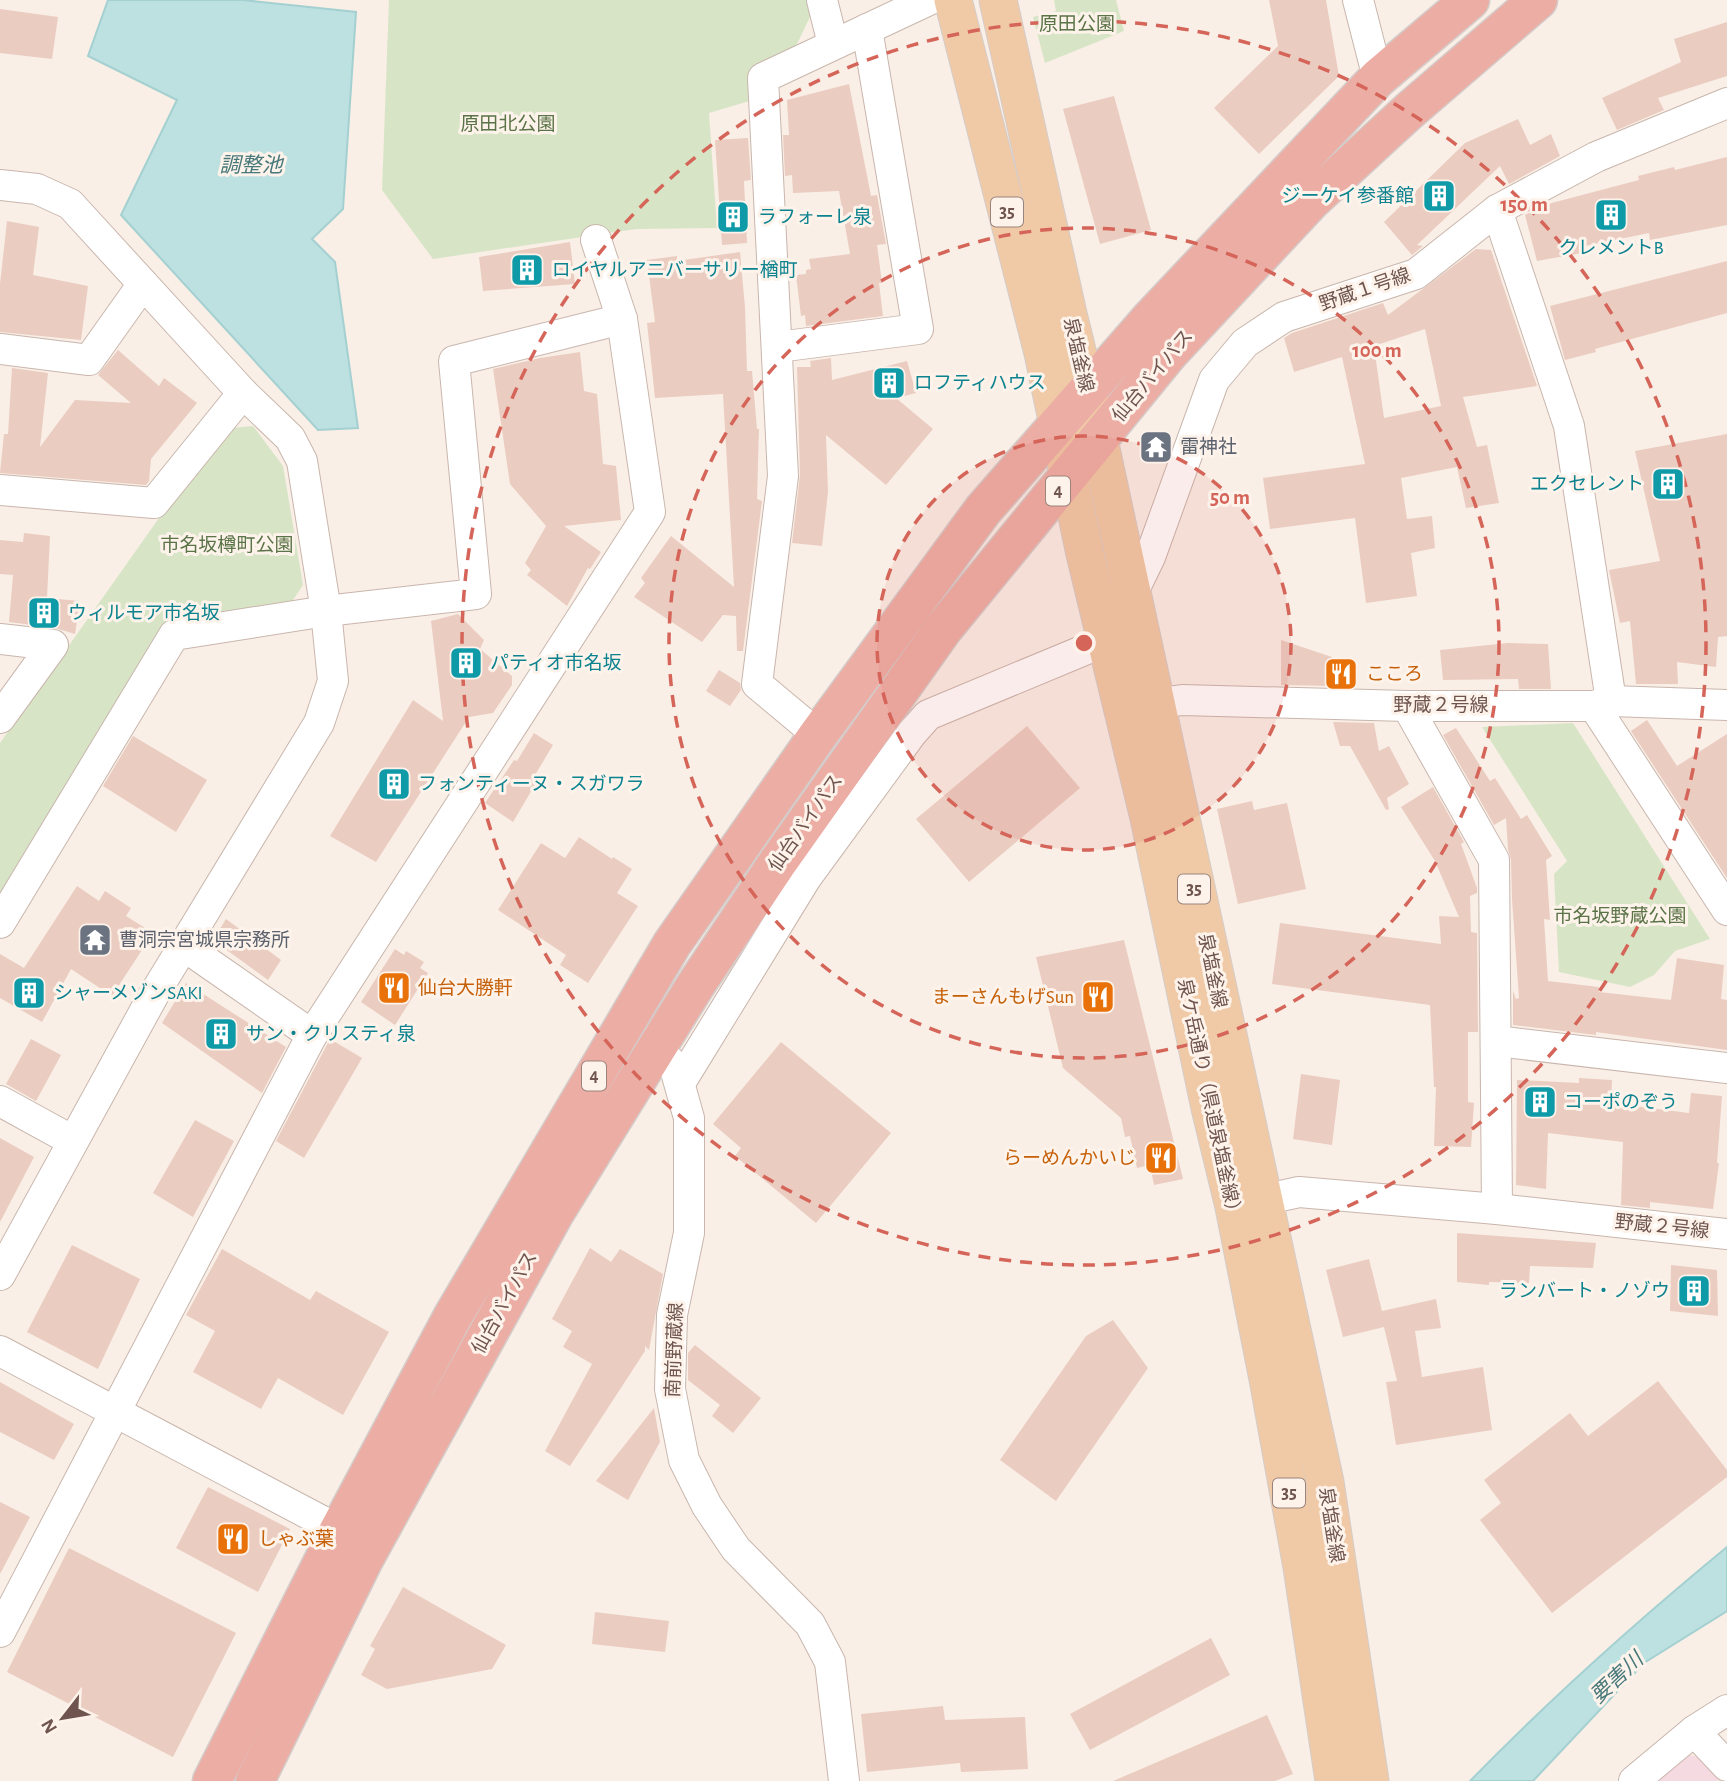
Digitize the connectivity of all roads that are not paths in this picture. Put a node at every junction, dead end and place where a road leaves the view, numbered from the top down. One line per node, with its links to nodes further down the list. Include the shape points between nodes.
1 (822, 0): 9 (street)
2 (929, 0): 8 (street)
3 (953, 0): 21 (main road, 35)
4 (998, 0): 19 (main road, 泉塩釜線 / 35)
5 (1358, 0): 10 (street)
6 (1470, 0): 10 (highway, 仙台バイパス / 4)
7 (1538, 0): 22 (highway, 仙台バイパス / 4, via 1311,201 1170,354)
8 (867, 29): 9 (street); 17 (street, via 918,329)
9 (833, 44): 17 (street, via 763,78)
10 (1378, 78): 19 (highway, 仙台バイパス / 4)
11 (1727, 103): 13 (street, 野蔵１号線, via 1596,158)
12 (0, 185): 15 (street, via 37,189 70,204)
13 (1497, 209): 25 (street, 野蔵１号線, via 1416,274 1284,317 1245,343 1214,380 1150,557); 30 (street, via 1569,426)
14 (596, 240): 16 (street)
15 (143, 284): 18 (street, via 89,360); 20 (street)
16 (622, 319): 26 (street, via 454,361 476,594); 38 (street, via 650,512)
17 (778, 346): 34 (street, via 783,475 757,684)
18 (0, 349)
19 (1086, 392): 21 (highway, 仙台バイパス / 4); 22 (main road, 泉塩釜線 / 35)
20 (243, 393): 24 (street, via 154,503); 26 (street, via 290,438 302,461)
21 (1058, 424): 23 (main road, 泉ケ岳通り（県道泉塩釜線） / 35); 34 (highway, 仙台バイパス / 4, via 983,510)
22 (1099, 440): 23 (highway, 仙台バイパス / 4); 25 (main road, 泉塩釜線 / 35)
23 (1070, 476): 28 (main road, 泉ケ岳通り（県道泉塩釜線） / 35); 40 (highway, 仙台バイパス / 4, via 943,629 778,862)
24 (0, 490)
25 (1132, 594): 29 (main road, 泉塩釜線 / 35)
26 (326, 611): 36 (street, via 174,635); 37 (street, via 333,681 319,723)
27 (0, 639): 33 (street, via 53,645)
28 (1106, 641): 42 (street, via 928,715 806,878); 45 (main road, 泉ケ岳通り（県道泉塩釜線） / 35, via 1210,1108)
29 (1155, 704): 32 (street, 野蔵２号線, via 1182,700); 45 (main road, 泉塩釜線 / 35)
30 (1602, 704): 31 (street, 野蔵２号線); 32 (street, 野蔵２号線); 35 (street)
31 (1727, 705)
32 (1407, 706): 39 (street, via 1494,860)
33 (0, 718)
34 (818, 734): 51 (highway, 仙台バイパス / 4, via 672,944 453,1316)
35 (1727, 910)
36 (0, 923)
37 (184, 946): 38 (street); 44 (street)
38 (312, 1035): 50 (street)
39 (1496, 1041): 41 (street); 46 (street)
40 (654, 1048): 42 (street, 南前野蔵線, via 674,1065); 57 (highway, 仙台バイパス / 4, via 554,1214 371,1547)
41 (1727, 1068)
42 (680, 1083): 58 (street, 南前野蔵線, via 689,1118 689,1233 672,1315 670,1389 684,1460 736,1549 810,1624 830,1662)
43 (0, 1101): 44 (street)
44 (73, 1141): 48 (street)
45 (1248, 1203): 46 (street, 野蔵２号線, via 1299,1192); 59 (main road, 泉ケ岳通り（県道泉塩釜線） / 35, via 1268,1379); 60 (main road, 泉塩釜線 / 35, via 1325,1482)
46 (1497, 1209): 47 (street, 野蔵２号線)
47 (1727, 1234)
48 (0, 1275)
49 (0, 1351): 50 (street)
50 (114, 1411): 51 (street); 52 (street)
51 (339, 1530): 56 (highway, 仙台バイパス / 4)
52 (0, 1632)
53 (1727, 1710): 54 (street)
54 (1694, 1731): 55 (street); 61 (street)
55 (1727, 1766)
56 (212, 1781)
57 (256, 1781)
58 (844, 1781)
59 (1334, 1781)
60 (1370, 1781)
61 (1634, 1781)

